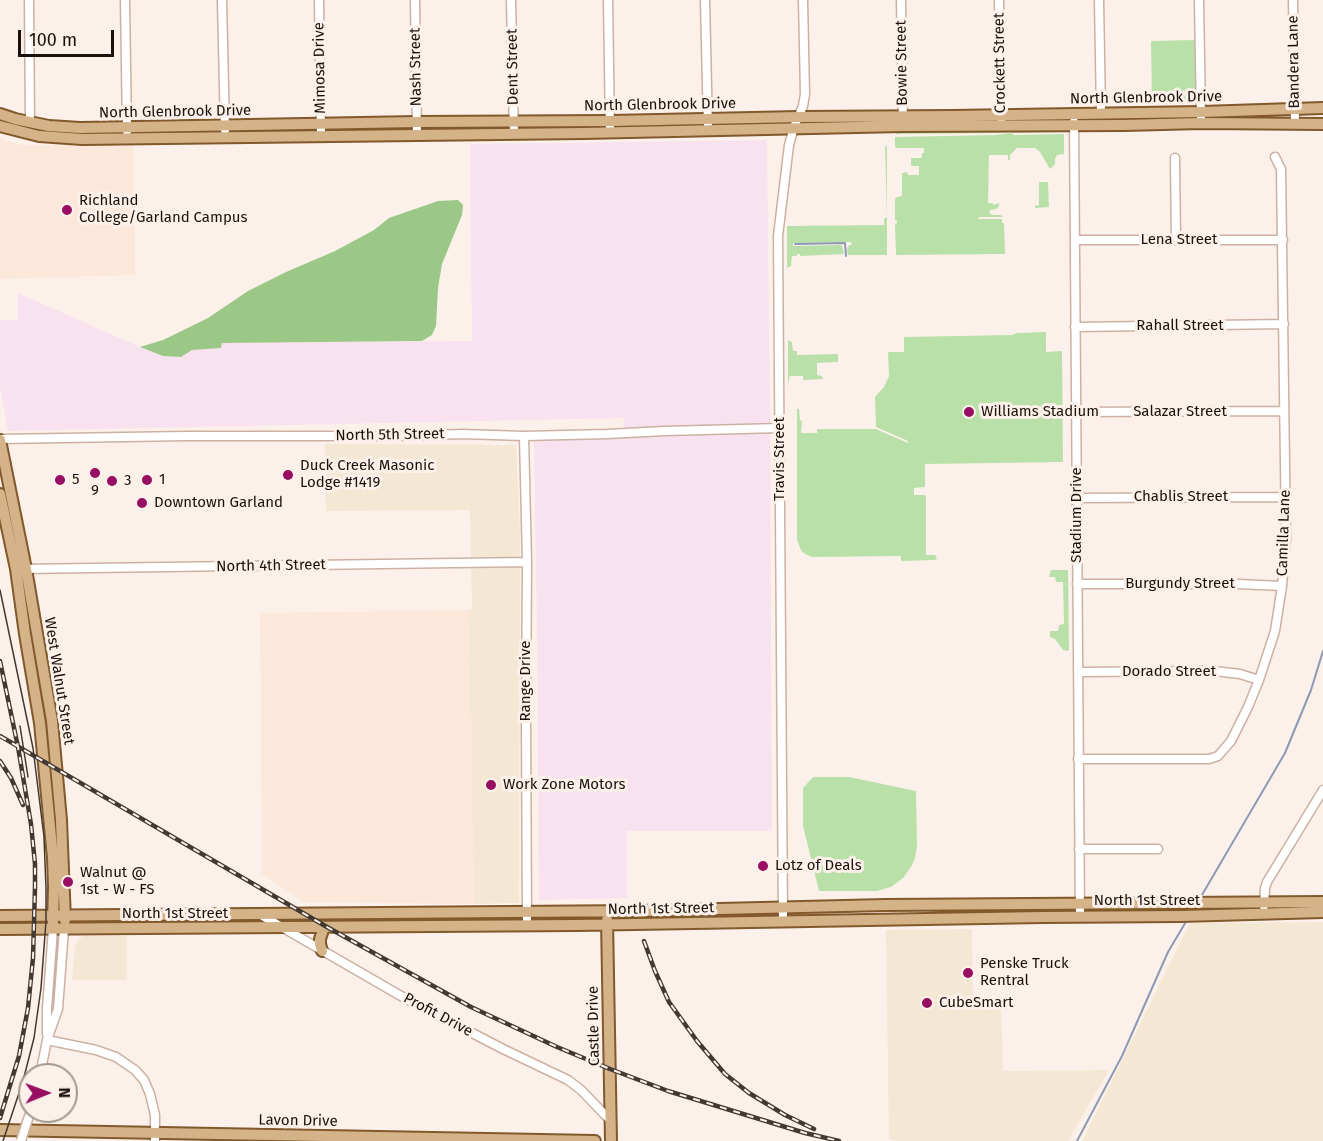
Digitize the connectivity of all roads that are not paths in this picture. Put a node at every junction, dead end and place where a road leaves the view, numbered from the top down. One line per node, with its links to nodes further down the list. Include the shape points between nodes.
1 (29, 0): 23 (street)
2 (125, 0): 34 (street)
3 (222, 0): 33 (street)
4 (319, 0): 32 (street, Mimosa Drive)
5 (415, 0): 26 (street, Nash Street)
6 (511, 0): 24 (street, Dent Street)
7 (608, 0): 31 (street)
8 (705, 0): 29 (street)
9 (803, 0): 25 (street, Travis Street, via 805,94)
10 (901, 0): 22 (street, Bowie Street)
11 (999, 0): 21 (street, Crockett Street)
12 (1099, 0): 17 (street)
13 (1199, 0): 19 (street)
14 (1293, 0): 16 (street, Bandera Lane)
15 (1323, 108): 16 (main road, North Glenbrook Drive)
16 (1295, 109): 19 (main road, North Glenbrook Drive); 27 (street, Bandera Lane)
17 (1101, 113): 19 (main road, North Glenbrook Drive); 20 (main road, North Glenbrook Drive)
18 (0, 114): 23 (main road, North Glenbrook Drive)
19 (1202, 118): 20 (main road, North Glenbrook Drive, via 1124,125); 27 (main road, North Glenbrook Drive)
20 (1074, 119): 21 (main road, North Glenbrook Drive); 39 (street, Stadium Drive)
21 (1001, 120): 22 (main road, North Glenbrook Drive)
22 (903, 121): 25 (main road, North Glenbrook Drive)
23 (30, 122): 34 (main road, North Glenbrook Drive)
24 (514, 122): 26 (main road, North Glenbrook Drive); 31 (main road, North Glenbrook Drive); 36 (street, Dent Street)
25 (796, 122): 29 (main road, North Glenbrook Drive); 46 (street, Travis Street, via 787,156 778,236)
26 (417, 123): 32 (main road, North Glenbrook Drive); 35 (street, Nash Street)
27 (1295, 123): 28 (main road, North Glenbrook Drive)
28 (1323, 124)
29 (707, 125): 31 (main road, North Glenbrook Drive)
30 (0, 126): 34 (main road, North Glenbrook Drive, via 58,138)
31 (610, 127): 36 (main road, North Glenbrook Drive)
32 (321, 130): 33 (main road, North Glenbrook Drive); 35 (main road, North Glenbrook Drive)
33 (225, 131): 34 (main road, North Glenbrook Drive)
34 (128, 133)
35 (417, 134): 36 (main road, North Glenbrook Drive)
36 (514, 134)
37 (1275, 157): 41 (street, Camilla Lane, via 1281,169)
38 (1175, 158): 40 (street)
39 (1075, 240): 40 (street, Lena Street); 43 (street, Stadium Drive)
40 (1176, 240): 41 (street, Lena Street)
41 (1283, 240): 42 (street, Camilla Lane)
42 (1284, 324): 43 (street, Rahall Street); 44 (street, Camilla Lane)
43 (1076, 327): 45 (street, Stadium Drive)
44 (1284, 411): 45 (street, Salazar Street); 50 (street, Camilla Lane)
45 (1076, 412): 51 (street, Stadium Drive)
46 (780, 428): 47 (street, North 5th Street); 66 (street, Travis Street)
47 (524, 436): 48 (street, North 5th Street); 52 (street, Range Drive)
48 (0, 439): 53 (main road, West Walnut Street)
49 (0, 494): 53 (main road, West Walnut Street)
50 (1286, 496): 51 (street, Chablis Street); 55 (street, Camilla Lane)
51 (1077, 498): 54 (street, Stadium Drive)
52 (526, 562): 53 (street, North 4th Street); 70 (street, Range Drive)
53 (21, 569): 75 (main road, West Walnut Street, via 52,721)
54 (1077, 584): 55 (street, Burgundy Street); 56 (street, Stadium Drive)
55 (1282, 586): 57 (street, Camilla Lane, via 1275,631)
56 (1078, 672): 57 (street, Dorado Street, via 1214,671); 58 (street, Stadium Drive)
57 (1258, 680): 58 (street, Camilla Lane, via 1231,741 1218,756)
58 (1078, 759): 60 (street, Stadium Drive)
59 (1323, 790): 67 (street, via 1267,882)
60 (1079, 849): 61 (street); 64 (street, Stadium Drive)
61 (1158, 849)
62 (1323, 902): 67 (main road, North 1st Street)
63 (1186, 903): 64 (main road, North 1st Street); 67 (main road, North 1st Street); 77 (main road, via 1138,911)
64 (1080, 904): 65 (main road, North 1st Street); 76 (street, Stadium Drive)
65 (874, 905): 66 (main road, North 1st Street); 78 (main road)
66 (783, 908): 68 (main road, North 1st Street); 79 (street, Travis Street)
67 (1264, 908): 71 (main road, North 1st Street); 77 (main road, North 1st Street, via 1206,915)
68 (760, 909): 69 (main road, North 1st Street); 80 (main road)
69 (607, 910): 70 (main road, North 1st Street); 81 (main road, Castle Drive)
70 (527, 911): 72 (main road, North 1st Street); 83 (street, Range Drive)
71 (1323, 912)
72 (397, 913): 73 (main road, North 1st Street); 82 (main road)
73 (261, 915): 75 (main road, North 1st Street); 85 (street, Profit Drive)
74 (0, 916): 75 (main road, North 1st Street)
75 (59, 916): 87 (main road, West Walnut Street)
76 (1080, 916): 77 (main road, North 1st Street); 78 (main road, North 1st Street)
77 (1132, 916)
78 (874, 920): 79 (main road, North 1st Street)
79 (783, 921): 80 (main road, North 1st Street)
80 (760, 922): 81 (main road, North 1st Street)
81 (607, 925): 83 (main road, North 1st Street); 91 (main road, Castle Drive)
82 (397, 926): 83 (main road, North 1st Street); 84 (main road, North 1st Street)
83 (528, 926)
84 (324, 927): 85 (main road, North 1st Street); 88 (main road)
85 (283, 928): 87 (main road, North 1st Street); 88 (street, Profit Drive)
86 (0, 929): 87 (main road, North 1st Street)
87 (59, 929): 89 (street, via 47,1009)
88 (322, 951): 91 (street, Profit Drive, via 457,1026 568,1080)
89 (47, 1040): 90 (street); 94 (street, via 96,1050 135,1070 150,1094)
90 (42, 1063)
91 (610, 1120): 98 (main road, Castle Drive)
92 (27, 1123): 96 (street, bridge)
93 (0, 1130): 94 (main road, Lavon Drive)
94 (155, 1137): 95 (main road, Lavon Drive)
95 (302, 1138): 97 (main road, Lavon Drive)
96 (21, 1141)
97 (595, 1141)
98 (611, 1141)

